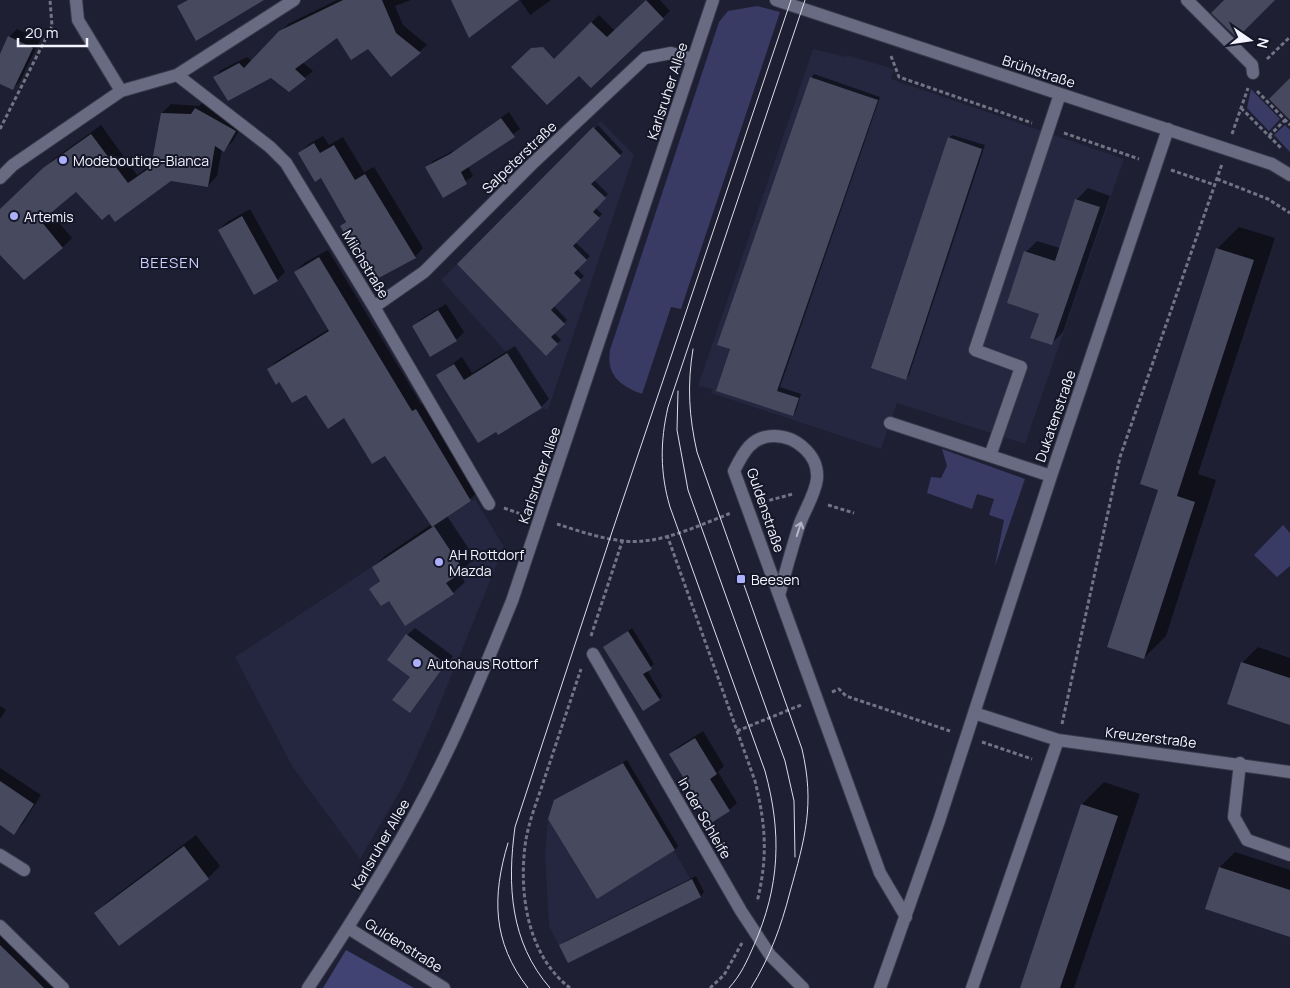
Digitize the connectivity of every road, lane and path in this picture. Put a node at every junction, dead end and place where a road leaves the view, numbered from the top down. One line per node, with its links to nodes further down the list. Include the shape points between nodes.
1 (50, 0): 16 (path, via 52,26)
2 (76, 0): 11 (street, via 78,20)
3 (294, 0): 10 (street)
4 (713, 0): 8 (street, Karlsruher Allee)
5 (776, 0): 12 (street, Brühlstraße)
6 (1187, 0): 9 (street, via 1252,65)
7 (1290, 36): 9 (path)
8 (693, 59): 25 (street, Salpeterstraße, via 671,53 646,58 530,164 424,272); 33 (street, Karlsruher Allee)
9 (1253, 73)
10 (177, 75): 11 (street); 25 (street, Milchstraße, via 286,163)
11 (121, 91): 22 (street)
12 (1060, 94): 17 (street, Brühlstraße); 27 (street, via 976,350 1022,367)
13 (1241, 108): 14 (path, via 1250,83); 18 (path); 19 (path)
14 (1285, 120): 15 (path); 18 (path)
15 (1290, 125)
16 (0, 128)
17 (1168, 129): 19 (street, Brühlstraße); 28 (street, Dukatenstraße)
18 (1269, 136): 20 (path)
19 (1228, 149): 21 (street, Brühlstraße, via 1272,164); 23 (path)
20 (1285, 152)
21 (1290, 175)
22 (0, 178)
23 (1218, 178): 24 (path, via 1268,198); 43 (path, via 1120,457)
24 (1290, 213)
25 (374, 307): 30 (street, Milchstraße)
26 (890, 423): 27 (street)
27 (990, 456): 28 (street)
28 (1051, 476): 40 (street, Dukatenstraße)
29 (810, 500): 31 (path, via 786,494); 31 (street, Guldenstraße, via 817,479 814,460 804,447 785,436 766,436 747,445 734,471); 32 (path); 36 (street, Guldenstraße, one-way to 29)
30 (489, 504): 33 (path)
31 (748, 508): 34 (path); 36 (street, Guldenstraße)
32 (854, 513)
33 (540, 519): 35 (path, via 599,537); 53 (street, Karlsruher Allee, via 504,620 447,753)
34 (667, 535): 35 (path, via 643,541); 41 (path)
35 (623, 539): 37 (path)
36 (780, 592): 39 (street, Guldenstraße)
37 (590, 642)
38 (588, 657): 51 (street, In der Schleife); 57 (path, via 528,828 524,871 525,896 537,947 549,968)
39 (817, 698): 41 (path); 42 (path, via 838,689 846,696); 50 (street, Guldenstraße, via 880,873)
40 (974, 713): 42 (street); 43 (street, Kreuzerstraße)
41 (737, 731): 51 (path, via 763,811 766,841 764,875)
42 (967, 737): 45 (path); 50 (street)
43 (1058, 740): 44 (street, Kreuzerstraße); 45 (street)
44 (1240, 764): 46 (street, Kreuzerstraße); 47 (street, via 1234,817 1247,840)
45 (1049, 765): 61 (street)
46 (1290, 772)
47 (1290, 855)
48 (0, 856): 49 (street)
49 (24, 870)
50 (906, 917): 60 (street)
51 (750, 924): 58 (path, via 724,975); 59 (street, In der Schleife, via 770,955)
52 (0, 926): 54 (street)
53 (348, 928): 55 (street, Karlsruher Allee); 56 (street, Guldenstraße)
54 (63, 988)
55 (308, 988)
56 (444, 988)
57 (570, 988)
58 (710, 988)
59 (803, 988)
60 (880, 988)
61 (972, 988)

